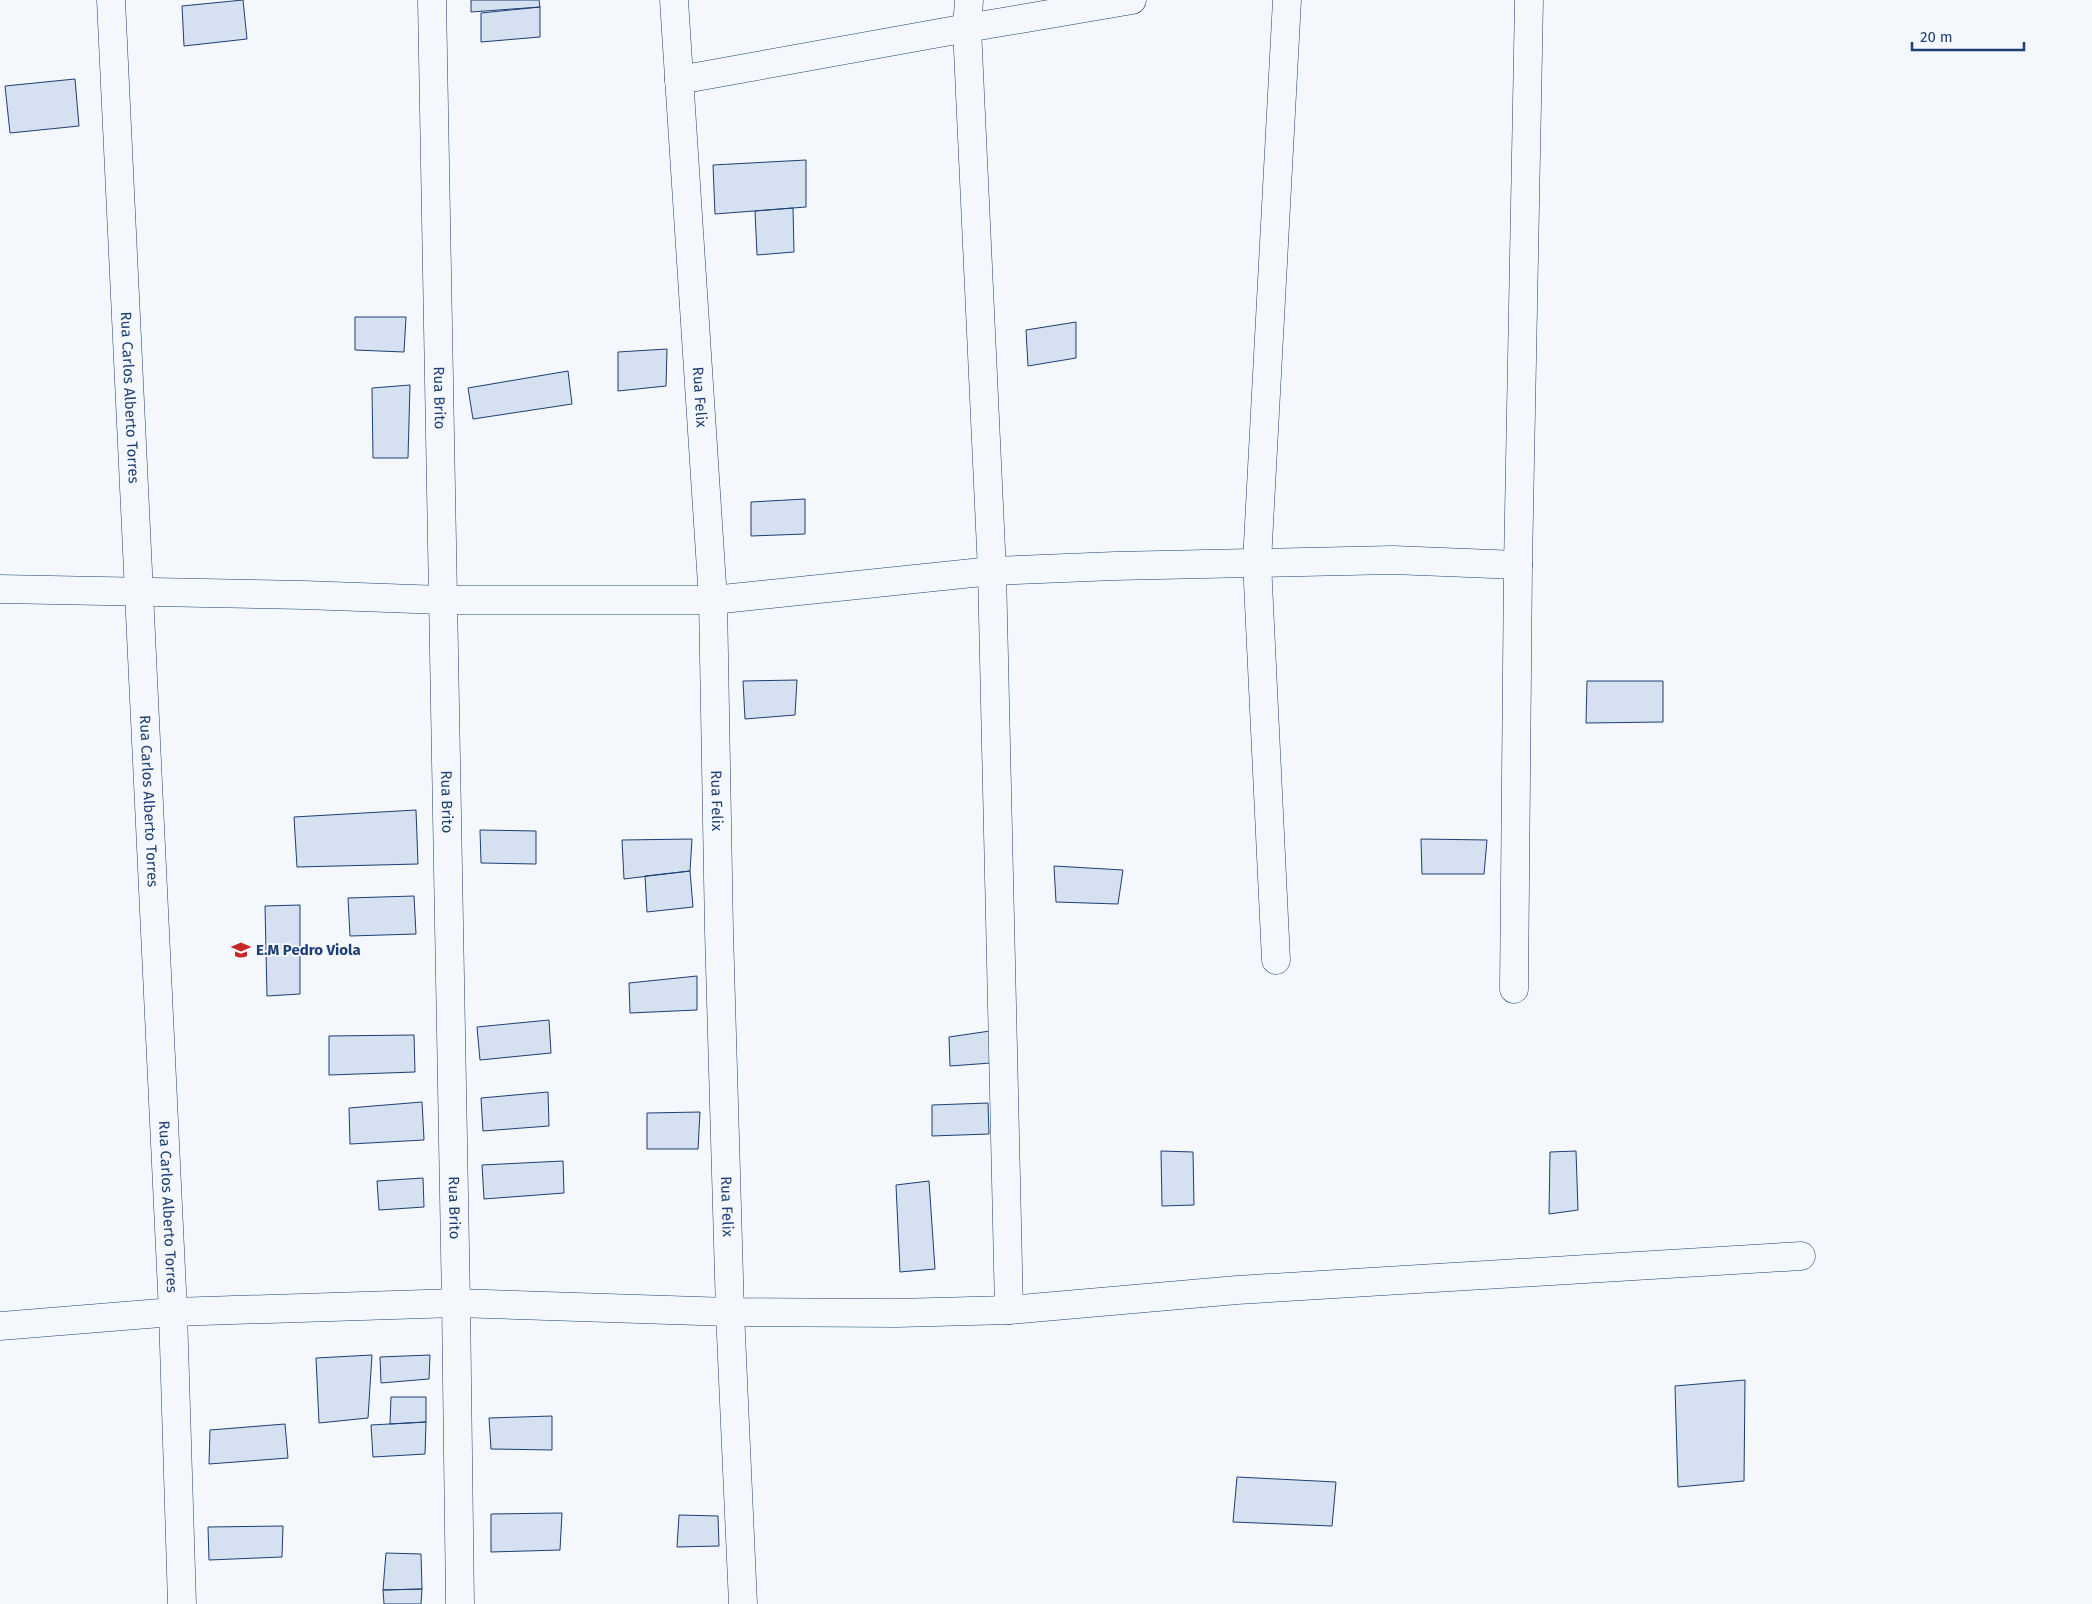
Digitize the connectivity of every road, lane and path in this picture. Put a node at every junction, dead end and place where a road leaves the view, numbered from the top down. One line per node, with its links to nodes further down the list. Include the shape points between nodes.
1 (111, 0): 14 (street, Rua Carlos Alberto Torres)
2 (432, 0): 15 (street, Rua Brito)
3 (674, 0): 9 (street, Rua Felix)
4 (969, 0): 8 (street)
5 (1132, 0): 8 (street)
6 (1287, 0): 10 (street)
7 (1529, 0): 11 (street)
8 (967, 28): 9 (street); 12 (street)
9 (679, 80): 16 (street, Rua Felix)
10 (1257, 562): 11 (street, via 1393,560); 12 (street); 17 (street)
11 (1518, 565): 18 (street)
12 (992, 571): 16 (street); 21 (street)
13 (0, 589): 14 (street)
14 (138, 590): 15 (street); 22 (street, Rua Carlos Alberto Torres)
15 (442, 600): 16 (street); 20 (street, Rua Brito)
16 (712, 600): 23 (street, Rua Felix)
17 (1276, 960)
18 (1514, 989)
19 (1801, 1256): 21 (street, via 1237,1290)
20 (456, 1303): 22 (street); 23 (street); 26 (street, Rua Brito)
21 (1009, 1310): 23 (street)
22 (173, 1312): 24 (street); 25 (street, Rua Carlos Alberto Torres)
23 (730, 1312): 27 (street, Rua Felix)
24 (0, 1326)
25 (182, 1604)
26 (460, 1604)
27 (744, 1604)

